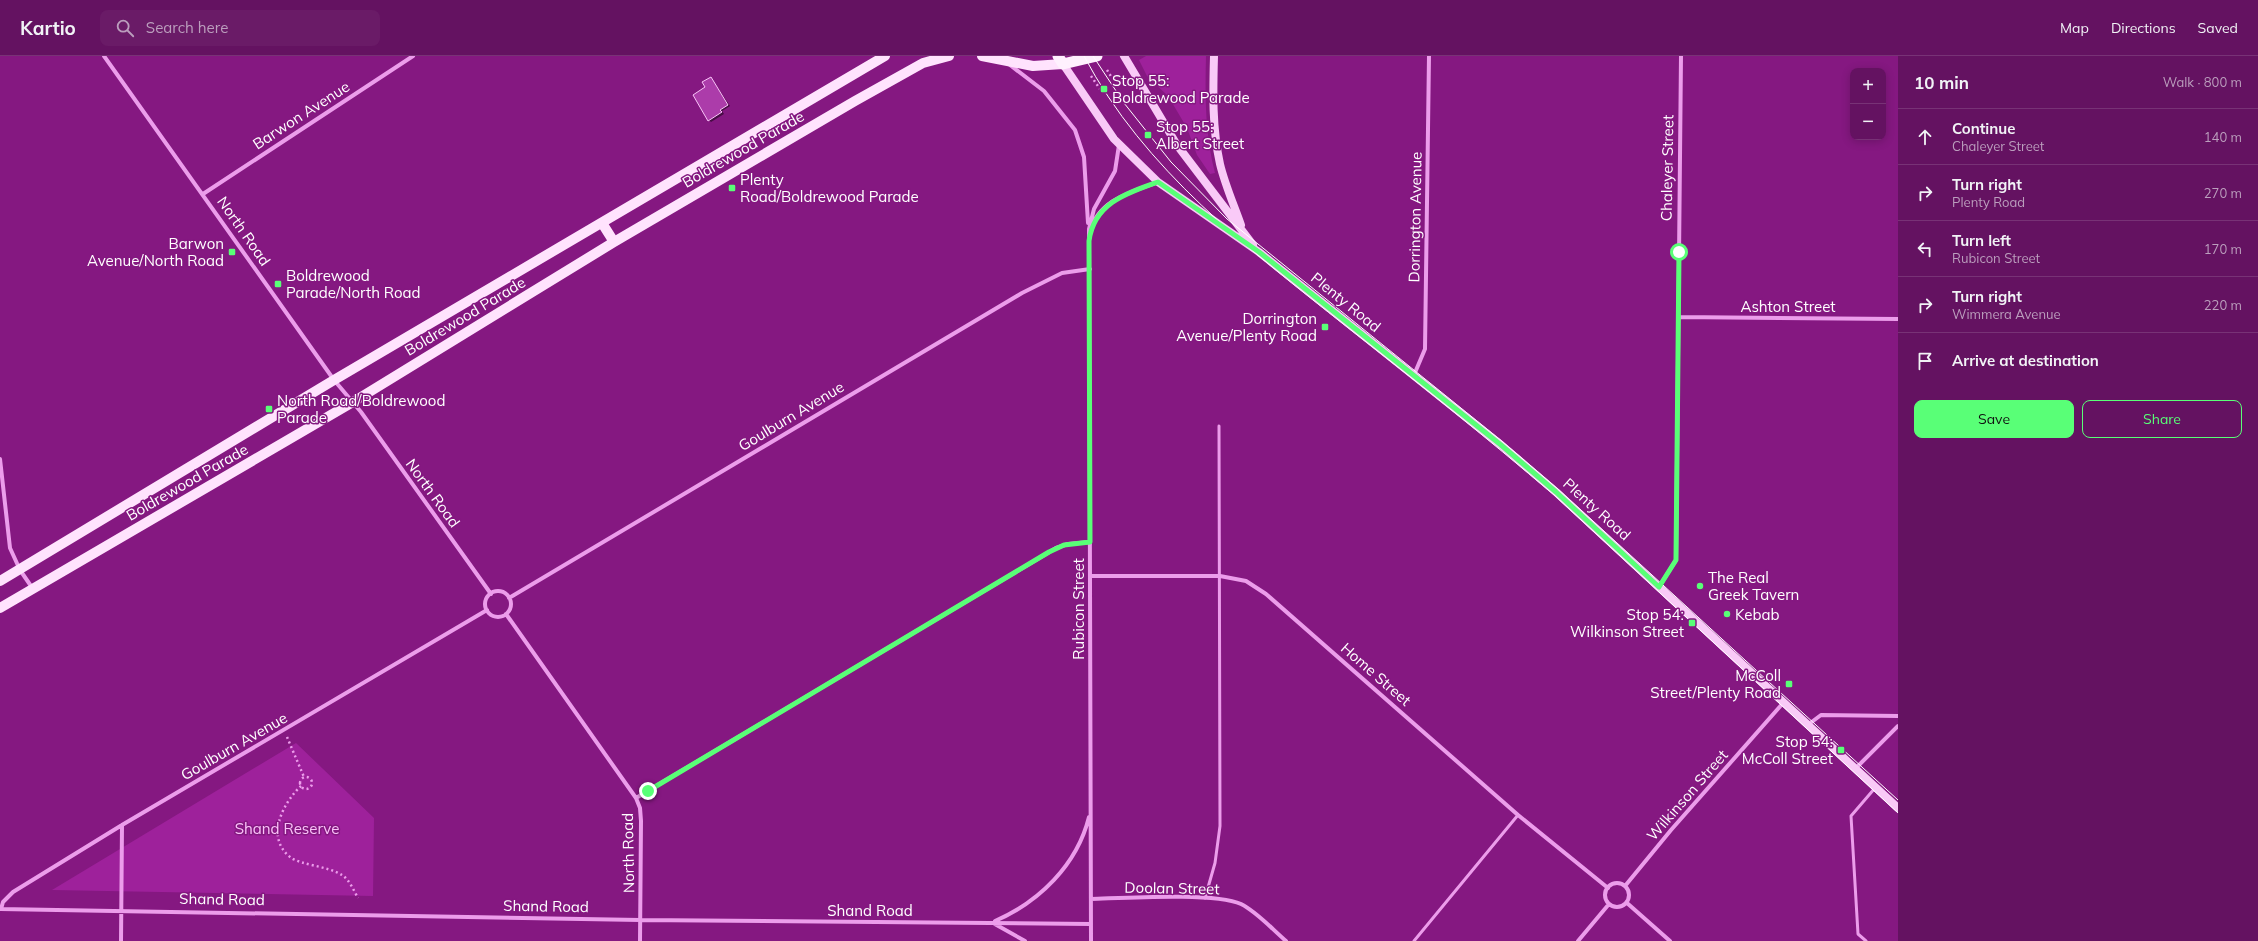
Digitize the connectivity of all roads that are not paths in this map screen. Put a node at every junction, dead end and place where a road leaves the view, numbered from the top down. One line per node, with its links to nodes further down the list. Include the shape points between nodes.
1 (104, 56): 15 (street, North Road)
2 (413, 56): 15 (street, Barwon Avenue)
3 (885, 56): 16 (main road, Boldrewood Parade)
4 (949, 56): 20 (main road, Boldrewood Parade, via 923,63 900,75)
5 (982, 56): 12 (main road)
6 (1097, 56): 11 (highway)
7 (1124, 56): 18 (main road, Plenty Road, via 1177,144)
8 (1214, 56): 18 (main road, via 1213,110 1219,159)
9 (1429, 56): 25 (street, Dorrington Avenue, via 1425,349)
10 (1681, 56): 23 (street, Chaleyer Street)
11 (1061, 60): 12 (main road, via 1033,66); 13 (main road, Plenty Road, via 1082,95)
12 (1004, 61): 17 (street, Rubicon Street, via 1048,95 1072,126 1081,146)
13 (1119, 145): 14 (main road, Plenty Road); 17 (street, Rubicon Street, via 1115,171 1094,209)
14 (1158, 182): 19 (street, Rubicon Street, via 1132,191 1106,206 1094,221); 21 (main road, Plenty Road)
15 (203, 194): 26 (street, North Road)
16 (602, 223): 20 (main road); 26 (main road, Boldrewood Parade)
17 (1089, 229): 19 (street, Rubicon Street)
18 (1244, 232): 21 (main road, Plenty Road)
19 (1089, 241): 22 (street, Rubicon Street)
20 (614, 242): 27 (main road, Boldrewood Parade)
21 (1259, 252): 25 (main road, Plenty Road)
22 (1090, 269): 30 (street, Rubicon Street); 38 (street, Goulburn Avenue, via 1062,273 1022,293)
23 (1678, 317): 24 (street, Ashton Street); 35 (street, Chaleyer Street, via 1676,560)
24 (1898, 319)
25 (1414, 375): 35 (main road, Plenty Road, via 1534,473)
26 (334, 380): 27 (street, North Road); 31 (main road, Boldrewood Parade)
27 (353, 402): 36 (main road, Boldrewood Parade); 37 (street, North Road)
28 (1219, 426): 33 (lane)
29 (0, 459): 31 (street, via 10,548)
30 (1090, 542): 32 (street, Rubicon Street); 48 (street, via 1064,545 1049,552)
31 (20, 570): 34 (main road, Boldrewood Parade); 36 (street)
32 (1090, 576): 33 (street, Home Street); 49 (street, Rubicon Street)
33 (1220, 576): 51 (street, Home Street, via 1246,581 1266,594); 55 (lane, via 1220,826 1215,863)
34 (0, 581)
35 (1659, 587): 42 (main road, Plenty Road)
36 (33, 590): 39 (main road, Boldrewood Parade)
37 (491, 594): 38 (street, via 499,592); 40 (street, via 486,600)
38 (509, 598): 41 (street, via 510,608)
39 (0, 608)
40 (487, 610): 41 (street, via 494,617); 52 (street, Goulburn Avenue)
41 (506, 614): 48 (street, North Road)
42 (1784, 702): 44 (main road, Plenty Road); 53 (street, Wilkinson Street)
43 (1898, 716): 44 (street, via 1821,715)
44 (1809, 724): 46 (main road, Plenty Road)
45 (1898, 726): 46 (street)
46 (1855, 769): 47 (main road, Plenty Road)
47 (1876, 787): 50 (main road, Plenty Road); 72 (lane, via 1851,816 1858,934)
48 (636, 798): 61 (street, North Road, via 641,821)
49 (1091, 808): 56 (street, Rubicon Street); 62 (street, Rubicon Street, via 1079,843 1059,874 1029,902)
50 (1898, 808)
51 (1518, 815): 54 (street, Home Street); 69 (lane)
52 (122, 825): 59 (street, Goulburn Avenue, via 13,892 3,902); 60 (street)
53 (1625, 886): 54 (street, via 1614,883); 57 (street, via 1629,896)
54 (1608, 888): 58 (street, via 1605,894)
55 (1205, 898): 56 (street, Doolan Street); 68 (street, Doolan Street, via 1241,904)
56 (1091, 899): 63 (street, Rubicon Street)
57 (1627, 903): 58 (street, via 1616,907); 71 (street)
58 (1609, 904): 70 (street)
59 (1, 909): 60 (street, Shand Road)
60 (122, 909): 61 (street, Shand Road); 64 (street)
61 (640, 920): 62 (street, Shand Road); 65 (street, North Road)
62 (992, 922): 63 (street, Shand Road); 66 (street)
63 (1091, 924): 67 (street, Rubicon Street)
64 (121, 941)
65 (640, 941)
66 (1025, 941)
67 (1091, 941)
68 (1286, 941)
69 (1414, 941)
70 (1578, 941)
71 (1670, 941)
72 (1866, 941)

